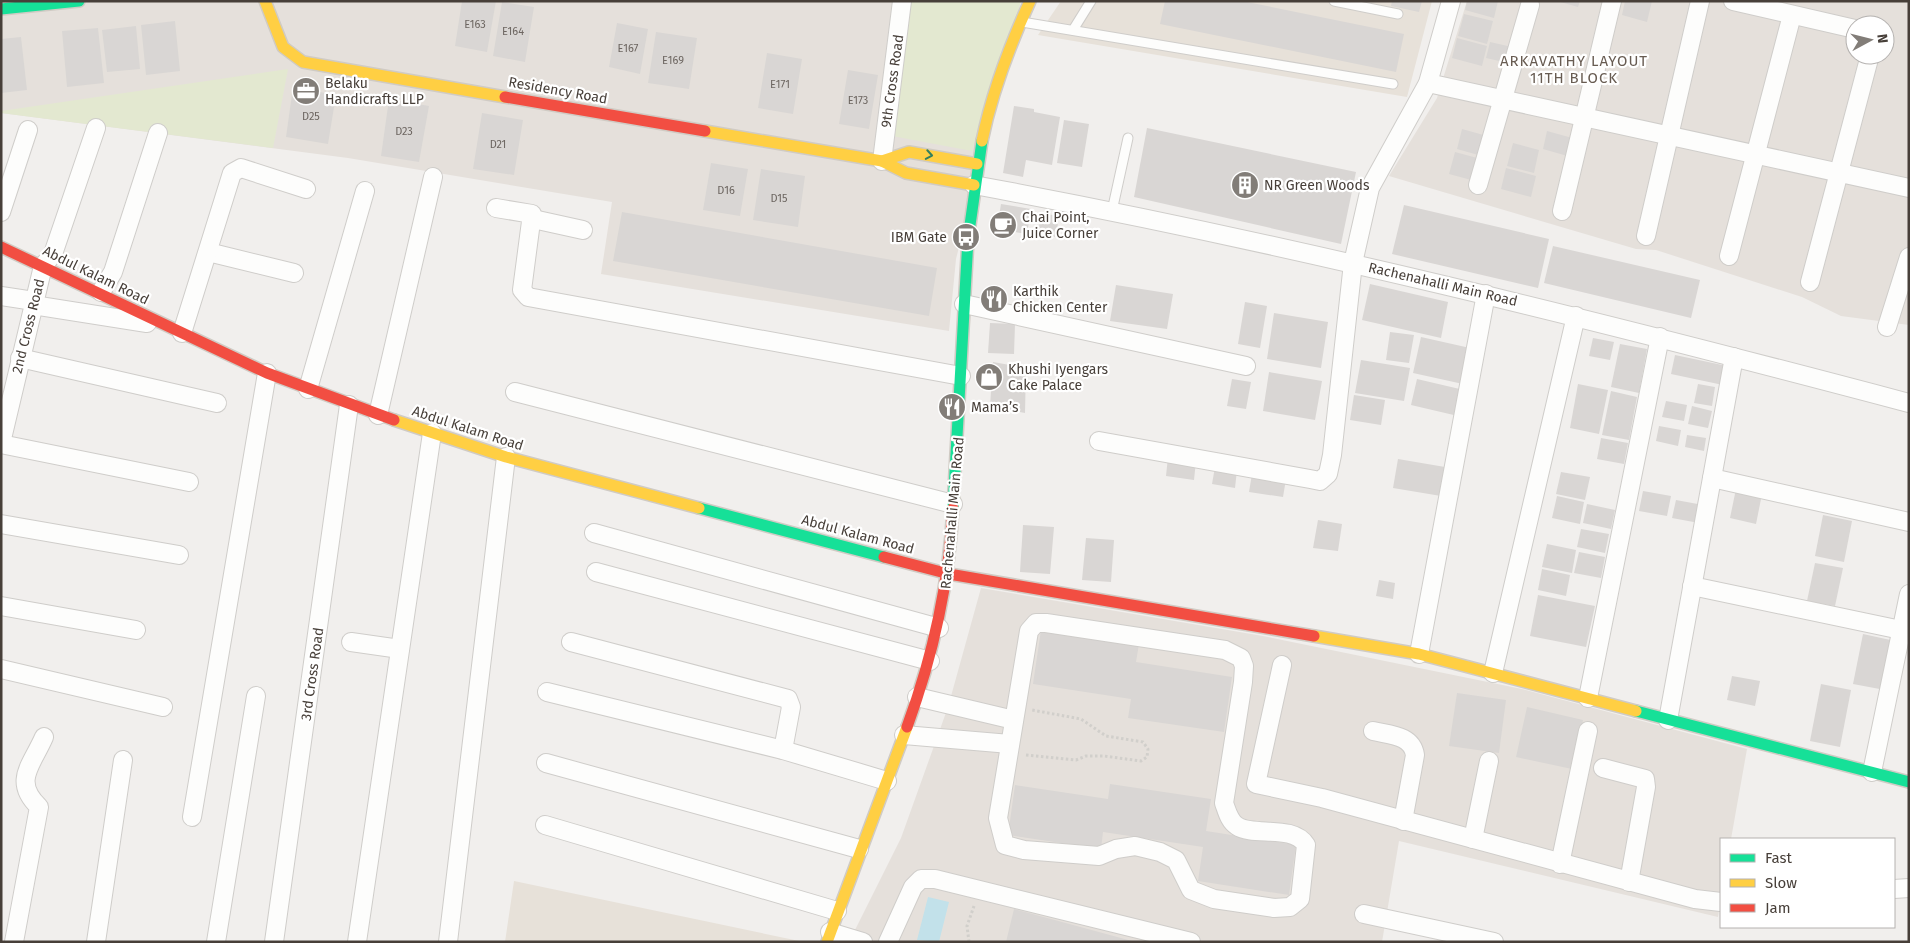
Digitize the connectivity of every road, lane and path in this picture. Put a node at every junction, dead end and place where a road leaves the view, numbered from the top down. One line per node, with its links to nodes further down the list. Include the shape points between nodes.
1 (79, 1): 12 (street)
2 (265, 1): 29 (street, Residency Road, via 283,47 304,62)
3 (902, 1): 29 (street, 9th Cross Road)
4 (1030, 1): 15 (street, Rachenahalli Main Road)
5 (1091, 1): 17 (lane)
6 (1334, 1): 13 (lane)
7 (1451, 1): 19 (street)
8 (1612, 1): 22 (street)
9 (1700, 1): 26 (street)
10 (1733, 1): 14 (street)
11 (1530, 5): 21 (street)
12 (1, 9)
13 (1398, 14)
14 (1792, 14): 16 (street); 28 (street)
15 (1019, 21): 17 (lane); 30 (street, Rachenahalli Main Road, via 998,75)
16 (1845, 27)
17 (1073, 30): 20 (lane)
18 (1867, 65): 31 (street)
19 (1428, 83): 21 (street); 49 (street, via 1370,188)
20 (1393, 84)
21 (1502, 99): 22 (street); 34 (street)
22 (1584, 117): 26 (street); 40 (street)
23 (96, 128): 50 (street, 2nd Cross Road, via 53,254)
24 (28, 130): 41 (street)
25 (158, 133): 53 (street, via 113,272)
26 (1670, 136): 28 (street); 44 (street)
27 (1128, 138): 39 (lane)
28 (1756, 154): 31 (street); 47 (street)
29 (882, 161): 30 (street, Residency Road, one-way to 30, via 909,152); 33 (street, Residency Road, via 906,173)
30 (977, 164): 33 (street, Rachenahalli Main Road)
31 (1838, 172): 35 (street); 52 (street)
32 (433, 177): 73 (street)
33 (974, 185): 39 (street, Rachenahalli Main Road); 57 (street, Rachenahalli Main Road)
34 (1478, 185)
35 (1909, 188)
36 (306, 189): 46 (street, via 241,168 232,173)
37 (364, 191): 68 (street)
38 (496, 208): 42 (street, via 532,214)
39 (1112, 211): 49 (street, Rachenahalli Main Road)
40 (1562, 211)
41 (1, 212)
42 (533, 219): 43 (street); 66 (street, via 522,290 528,297)
43 (583, 230)
44 (1646, 236)
45 (1, 246): 50 (street, Abdul Kalam Road)
46 (208, 252): 51 (street); 60 (street)
47 (1729, 256)
48 (1909, 257): 59 (street)
49 (1353, 263): 54 (street, Rachenahalli Main Road); 75 (street, via 1332,455 1328,474 1320,480)
50 (43, 266): 53 (street, Abdul Kalam Road); 56 (street, 2nd Cross Road)
51 (294, 273)
52 (1810, 282)
53 (101, 292): 60 (street, Abdul Kalam Road)
54 (1486, 294): 58 (street, Rachenahalli Main Road); 96 (street)
55 (1, 296): 56 (street)
56 (34, 303): 60 (street); 63 (street, 2nd Cross Road)
57 (964, 304): 64 (street); 66 (street, Rachenahalli Main Road)
58 (1576, 316): 61 (street, Rachenahalli Main Road); 100 (street)
59 (1887, 327)
60 (175, 330): 65 (street, Abdul Kalam Road)
61 (1660, 337): 62 (street, Rachenahalli Main Road); 104 (street)
62 (1734, 357): 70 (street, Rachenahalli Main Road); 78 (street)
63 (20, 358): 67 (street, 2nd Cross Road); 71 (street)
64 (1246, 366)
65 (267, 373): 68 (street, Abdul Kalam Road); 121 (street)
66 (961, 376): 80 (street, Rachenahalli Main Road)
67 (8, 379): 76 (street, 2nd Cross Road)
68 (308, 389): 72 (street, Abdul Kalam Road)
69 (515, 392): 80 (street)
70 (1909, 403)
71 (217, 404)
72 (349, 406): 73 (street, Abdul Kalam Road); 138 (street, 3rd Cross Road)
73 (378, 415): 74 (street, Abdul Kalam Road)
74 (432, 433): 77 (street, Abdul Kalam Road); 95 (street)
75 (1099, 441)
76 (1, 443): 79 (street)
77 (506, 457): 86 (street, Abdul Kalam Road); 140 (street)
78 (1712, 478): 81 (street); 87 (street)
79 (189, 482)
80 (953, 504): 86 (street, Rachenahalli Main Road)
81 (1909, 522)
82 (1, 524): 84 (street)
83 (594, 533): 90 (street)
84 (179, 555)
85 (596, 572): 97 (street)
86 (948, 574): 90 (street, Rachenahalli Main Road); 96 (street, Abdul Kalam Road)
87 (1692, 586): 92 (street); 107 (street)
88 (1909, 594): 92 (street)
89 (1, 606): 91 (street)
90 (939, 628): 97 (street, Rachenahalli Main Road)
91 (136, 630)
92 (1901, 630): 118 (street)
93 (351, 642): 95 (street)
94 (571, 642): 113 (street, via 788,699 791,707)
95 (400, 649): 139 (street)
96 (1419, 654): 100 (street, Abdul Kalam Road)
97 (930, 661): 103 (street, Rachenahalli Main Road)
98 (1282, 665): 122 (street, via 1256,784)
99 (1, 669): 105 (street)
100 (1493, 673): 104 (street, Abdul Kalam Road)
101 (547, 692): 113 (street)
102 (256, 696): 137 (street)
103 (917, 697): 106 (street); 110 (street, Rachenahalli Main Road)
104 (1588, 698): 107 (street, Abdul Kalam Road)
105 (163, 707)
106 (1016, 713): 112 (street); 112 (path, via 1081,719 1106,736 1143,742 1148,749 1147,757 1141,761 1086,756 1076,760); 112 (street, via 1029,631 1036,624 1235,653 1244,666 1243,682 1224,803 1229,819 1238,827 1302,838 1306,845 1300,899 1290,907 1274,908 1214,899 1190,890 1176,860 1135,846 1099,856 1024,850 1005,845 998,818)
107 (1668, 720): 118 (street, Abdul Kalam Road)
108 (1373, 731): 122 (street, via 1407,739 1414,746)
109 (1588, 731): 126 (street)
110 (904, 735): 112 (street); 119 (street, Rachenahalli Main Road)
111 (44, 737): 135 (street, via 24,776 25,789 39,807)
112 (1009, 749)
113 (783, 750): 119 (street)
114 (123, 760): 136 (street)
115 (1489, 761): 124 (street)
116 (546, 763): 125 (street)
117 (1603, 768): 127 (street, via 1645,779)
118 (1872, 772): 120 (street, Abdul Kalam Road)
119 (887, 781): 125 (street, Rachenahalli Main Road)
120 (1909, 782)
121 (192, 817)
122 (1403, 820): 124 (street)
123 (545, 825): 132 (street)
124 (1473, 840): 126 (street)
125 (859, 849): 132 (street, Rachenahalli Main Road)
126 (1560, 864): 127 (street)
127 (1629, 882): 131 (street, via 1704,901)
128 (1909, 888): 129 (street)
129 (1895, 889)
130 (979, 890): 142 (street, via 920,879 913,887); 143 (path, via 967,926); 144 (street)
131 (1720, 902)
132 (837, 911): 134 (street, Rachenahalli Main Road)
133 (1364, 914): 145 (street)
134 (829, 937): 141 (street)
135 (14, 942)
136 (96, 942)
137 (216, 942)
138 (274, 942)
139 (357, 942)
140 (448, 942)
141 (863, 942)
142 (888, 942)
143 (969, 942)
144 (1191, 942)
145 (1494, 942)

